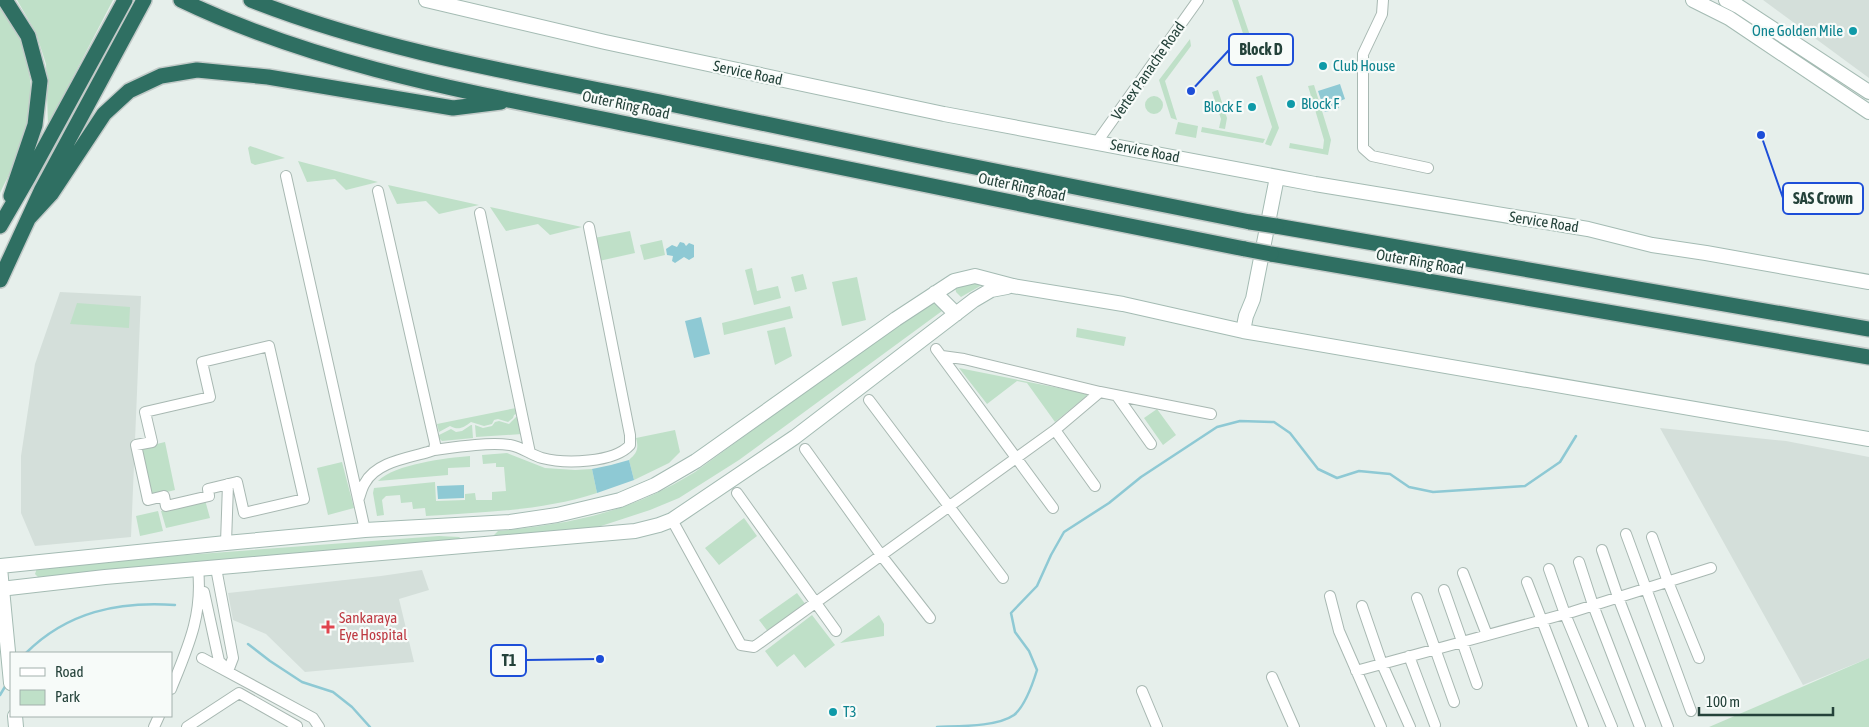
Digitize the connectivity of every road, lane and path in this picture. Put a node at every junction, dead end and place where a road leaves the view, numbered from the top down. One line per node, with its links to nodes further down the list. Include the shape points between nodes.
1 (6, 0): 21 (highway, via 28,36 40,81 36,126)
2 (144, 0): 20 (highway)
3 (181, 0): 12 (highway, Outer Ring Road, via 261,33 324,54)
4 (251, 0): 28 (highway, Outer Ring Road, bridge, via 316,23 423,52 1060,185 1250,222)
5 (426, 0): 14 (main road, Service Road, via 944,114)
6 (1198, 0): 14 (street, Vertex Panache Road)
7 (1382, 0): 15 (street, via 1382,14 1364,54 1363,148 1372,156)
8 (1694, 0): 13 (main road, via 1729,18)
9 (1726, 0): 11 (main road)
10 (124, 3): 21 (highway)
11 (1869, 92)
12 (513, 100): 20 (highway, via 454,108 268,77 197,70 161,76 129,91 104,114 51,194); 30 (highway, Outer Ring Road, bridge, via 1271,254)
13 (1869, 112)
14 (1097, 142): 17 (main road, Service Road)
15 (1428, 168)
16 (286, 176): 45 (street)
17 (1277, 177): 24 (main road, Service Road, via 1588,229 1652,244); 29 (main road, via 1253,299)
18 (378, 192): 39 (street, via 434,436)
19 (480, 213): 40 (street)
20 (28, 219): 23 (highway)
21 (3, 220)
22 (589, 228): 40 (street, via 630,445 622,453 610,457 585,460 541,458)
23 (0, 280)
24 (1869, 282)
25 (1013, 286): 26 (main road, via 975,276 954,281); 27 (main road, via 991,290); 29 (main road, via 1123,304)
26 (935, 293): 27 (main road); 49 (main road, via 696,461 655,485 620,500 557,515)
27 (956, 314): 48 (main road, via 794,437)
28 (1869, 329)
29 (1243, 331): 36 (main road)
30 (1869, 357)
31 (1100, 392): 32 (street); 35 (street); 41 (street, via 939,353)
32 (1117, 396): 34 (street); 37 (street)
33 (870, 400): 46 (street)
34 (1211, 414)
35 (1055, 430): 41 (street); 43 (street)
36 (1869, 439)
37 (1151, 444)
38 (806, 449): 56 (street)
39 (434, 450): 40 (street, via 508,445); 45 (street, via 372,473)
40 (530, 452)
41 (1016, 459): 46 (street); 47 (street)
42 (228, 484): 42 (street, via 237,482 244,513 304,499 269,346 202,362 210,397 145,412 152,442 136,445 148,500 164,496 166,506 210,496 208,488); 53 (street)
43 (1095, 486)
44 (737, 493): 72 (street)
45 (359, 498): 50 (street)
46 (950, 506): 56 (street); 63 (street)
47 (1053, 508)
48 (672, 520): 54 (main road, via 635,531); 72 (street, via 741,645 754,647)
49 (475, 524): 50 (main road); 54 (main road)
50 (365, 530): 53 (main road)
51 (1626, 534): 66 (street)
52 (1652, 538): 65 (street)
53 (226, 542): 58 (main road)
54 (476, 545): 59 (main road)
55 (1602, 550): 70 (street)
56 (881, 555): 72 (street); 76 (street)
57 (1579, 562): 73 (street)
58 (0, 567): 67 (main road)
59 (205, 568): 67 (main road); 81 (street); 83 (street, via 204,595); 93 (street, via 192,638)
60 (1711, 568): 65 (street)
61 (1549, 569): 75 (street)
62 (1463, 573): 79 (street)
63 (1003, 578)
64 (1527, 582): 77 (street)
65 (1668, 582): 66 (street); 86 (street)
66 (1647, 588): 70 (street); 96 (street)
67 (1, 589): 88 (main road)
68 (1444, 590): 80 (street)
69 (1330, 596): 90 (street, via 1339,631)
70 (1618, 597): 73 (street); 110 (street)
71 (1417, 598): 82 (street)
72 (816, 603): 78 (street)
73 (1593, 605): 75 (street); 109 (street)
74 (1362, 606): 87 (street)
75 (1565, 614): 77 (street); 108 (street)
76 (930, 618)
77 (1541, 620): 79 (street); 107 (street)
78 (836, 631)
79 (1487, 635): 80 (street)
80 (1462, 642): 82 (street); 92 (street)
81 (232, 650): 83 (street); 89 (street)
82 (1436, 650): 84 (street); 95 (street)
83 (217, 654): 89 (street)
84 (1409, 656): 87 (street); 99 (street)
85 (202, 658): 89 (street)
86 (1699, 658)
87 (1382, 664): 90 (street); 106 (street)
88 (10, 667)
89 (228, 671): 97 (street)
90 (1356, 671): 105 (street)
91 (1272, 677): 104 (street)
92 (1477, 684)
93 (172, 687)
94 (1142, 692): 103 (street)
95 (1454, 702)
96 (1691, 711)
97 (312, 718): 101 (street); 102 (street)
98 (204, 722): 100 (street); 101 (street, via 239,693)
99 (1435, 725)
100 (188, 727)
101 (296, 727)
102 (319, 727)
103 (1157, 727)
104 (1294, 727)
105 (1382, 727)
106 (1410, 727)
107 (1583, 727)
108 (1612, 727)
109 (1640, 727)
110 (1668, 727)

